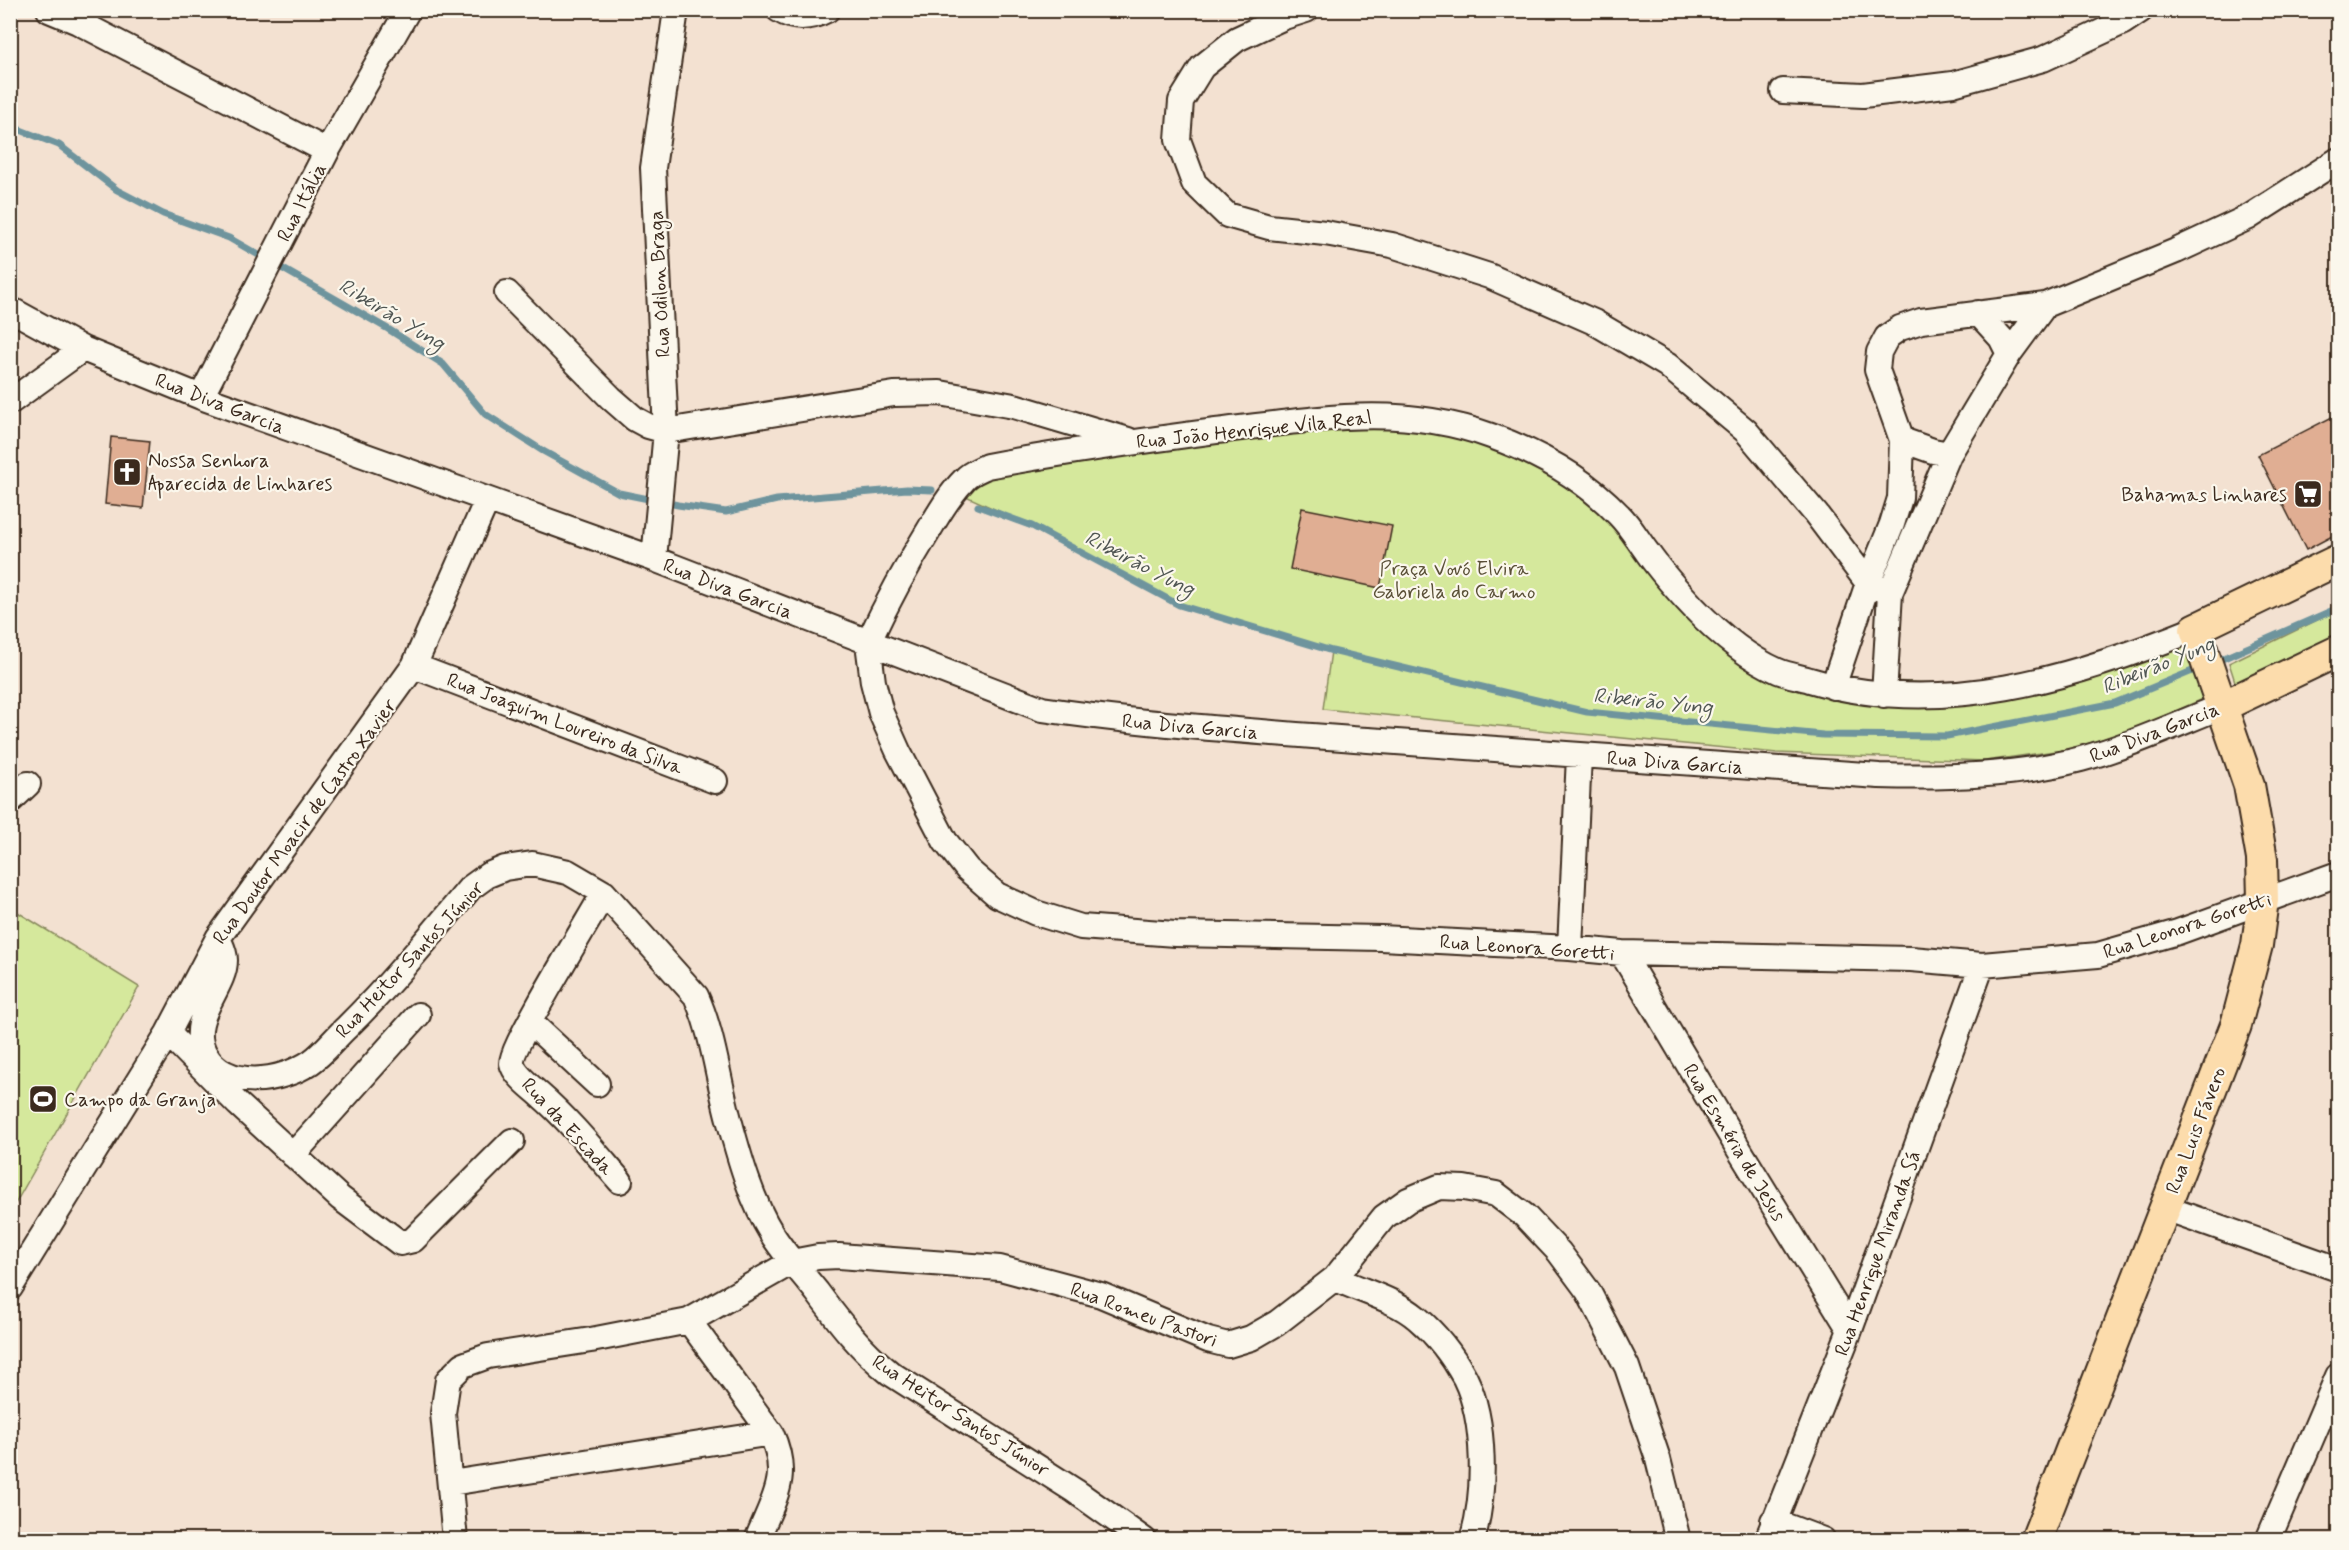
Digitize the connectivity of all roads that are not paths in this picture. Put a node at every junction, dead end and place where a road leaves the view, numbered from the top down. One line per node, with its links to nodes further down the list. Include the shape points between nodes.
1 (49, 10): 8 (street)
2 (408, 10): 10 (street, Rua Itália)
3 (676, 10): 20 (street, Rua Odilon Braga, via 653,168)
4 (779, 10): 5 (street, via 790,17 809,18)
5 (827, 10)
6 (1306, 10): 27 (street, via 1237,39 1202,67 1181,101 1178,140 1194,183 1227,215 1269,227 1392,245 1489,276 1594,322 1667,365 1746,431)
7 (2141, 10): 9 (street, via 2043,59 1953,84 1863,95)
8 (80, 16): 10 (street)
9 (1783, 91)
10 (327, 151): 18 (street, Rua Itália)
11 (2338, 160): 13 (street, via 2249,217 2176,252)
12 (507, 293): 20 (street, via 635,419)
13 (2045, 305): 15 (street); 17 (street)
14 (10, 309): 16 (street, Rua Diva Garcia)
15 (1978, 313): 17 (street, via 2001,338); 21 (street, via 1921,321 1887,337 1879,352 1877,370)
16 (83, 349): 18 (street, Rua Diva Garcia); 19 (street)
17 (2009, 354): 23 (street)
18 (201, 397): 24 (street, Rua Diva Garcia)
19 (10, 402)
20 (666, 431): 22 (street, via 894,394 940,393 1014,406); 25 (street, Rua Odilon Braga)
21 (1902, 440): 23 (street); 27 (street, via 1900,498)
22 (1133, 441): 30 (street, Rua João Henrique Vila Real, via 987,466 973,472 922,541); 33 (street, Rua João Henrique Vila Real, via 1341,416 1387,415 1444,423 1488,435 1545,459 1600,497 1622,517 1665,576 1730,642 1778,670)
23 (1949, 454): 28 (street)
24 (486, 500): 25 (street, Rua Diva Garcia); 32 (street, Rua Doutor Moacir de Castro Xavier)
25 (654, 559): 30 (street, Rua Diva Garcia)
26 (2338, 560): 29 (main road, Rua João Henrique Vila Real)
27 (1868, 583): 28 (street); 33 (street)
28 (1890, 593): 35 (street)
29 (2197, 636): 34 (main road, Rua Luis Fávero); 35 (street, Rua João Henrique Vila Real, via 2049,680 1976,692)
30 (868, 643): 36 (street, Rua Diva Garcia, via 1053,711 1193,727); 44 (street, Rua Leonora Goretti, via 881,713 945,841 967,869 997,895 1036,913 1081,927 1175,934 1381,938)
31 (2338, 651): 34 (main road, Rua Diva Garcia)
32 (414, 666): 37 (street, Rua Joaquim Loureiro da Silva); 43 (street, Rua Doutor Moacir de Castro Xavier)
33 (1833, 687): 35 (street, Rua João Henrique Vila Real)
34 (2219, 694): 36 (street, Rua Diva Garcia, via 2129,743 2080,759 1981,775 1879,776); 42 (main road, Rua Luis Fávero, via 2249,784 2262,859)
35 (1884, 696)
36 (1579, 756): 44 (street)
37 (715, 781)
38 (28, 784): 39 (street)
39 (10, 801)
40 (2338, 874): 42 (street, Rua Leonora Goretti)
41 (604, 893): 43 (street, Rua Heitor Santos Júnior, via 568,872 532,864 505,867 488,875 470,888 376,998 311,1062 260,1081 240,1079 217,1068 201,1043 200,1026 225,962); 48 (street); 55 (street, Rua Heitor Santos Júnior, via 696,996 711,1040 730,1124 753,1192 771,1233)
42 (2263, 900): 46 (street, Rua Leonora Goretti, via 2178,932 2098,955); 54 (main road, Rua Luis Fávero, via 2255,956 2236,1025)
43 (218, 938): 49 (street, Rua Doutor Moacir de Castro Xavier)
44 (1570, 948): 45 (street, Rua Leonora Goretti)
45 (1622, 953): 46 (street, Rua Leonora Goretti); 60 (street, Rua Esméria de Jesus)
46 (1982, 964): 60 (street, Rua Henrique Miranda Sá)
47 (418, 1015): 52 (street)
48 (530, 1022): 50 (street); 53 (street, Rua da Escada, via 513,1056 516,1071 574,1127)
49 (168, 1033): 52 (street); 58 (street, Rua Doutor Moacir de Castro Xavier)
50 (597, 1084)
51 (512, 1141): 52 (street, via 406,1243 387,1235)
52 (293, 1155)
53 (620, 1181)
54 (2165, 1208): 56 (street); 71 (main road, Rua Luis Fávero)
55 (792, 1262): 57 (street, Rua Romeu Pastori, via 839,1256 1000,1268 1101,1295 1228,1345 1251,1338 1277,1323); 59 (street); 67 (street, Rua Heitor Santos Júnior, via 849,1335 890,1373)
56 (2338, 1269)
57 (1335, 1278): 68 (street, via 1416,1317 1443,1344 1465,1379 1477,1418 1482,1475 1478,1521); 69 (street, Rua Romeu Pastori, via 1384,1217 1408,1200 1439,1187 1496,1194 1525,1216 1588,1291 1627,1367 1658,1459)
58 (10, 1288)
59 (690, 1321): 62 (street); 63 (street, via 488,1356 463,1365 448,1380 444,1396)
60 (1850, 1330): 64 (street, Rua Henrique Miranda Sá)
61 (2338, 1376): 72 (street)
62 (771, 1433): 63 (street); 66 (street, via 782,1471)
63 (451, 1483): 65 (street)
64 (1770, 1530): 70 (street)
65 (455, 1539)
66 (757, 1539)
67 (1144, 1539)
68 (1472, 1539)
69 (1678, 1539)
70 (1823, 1539)
71 (2036, 1539)
72 (2268, 1539)

